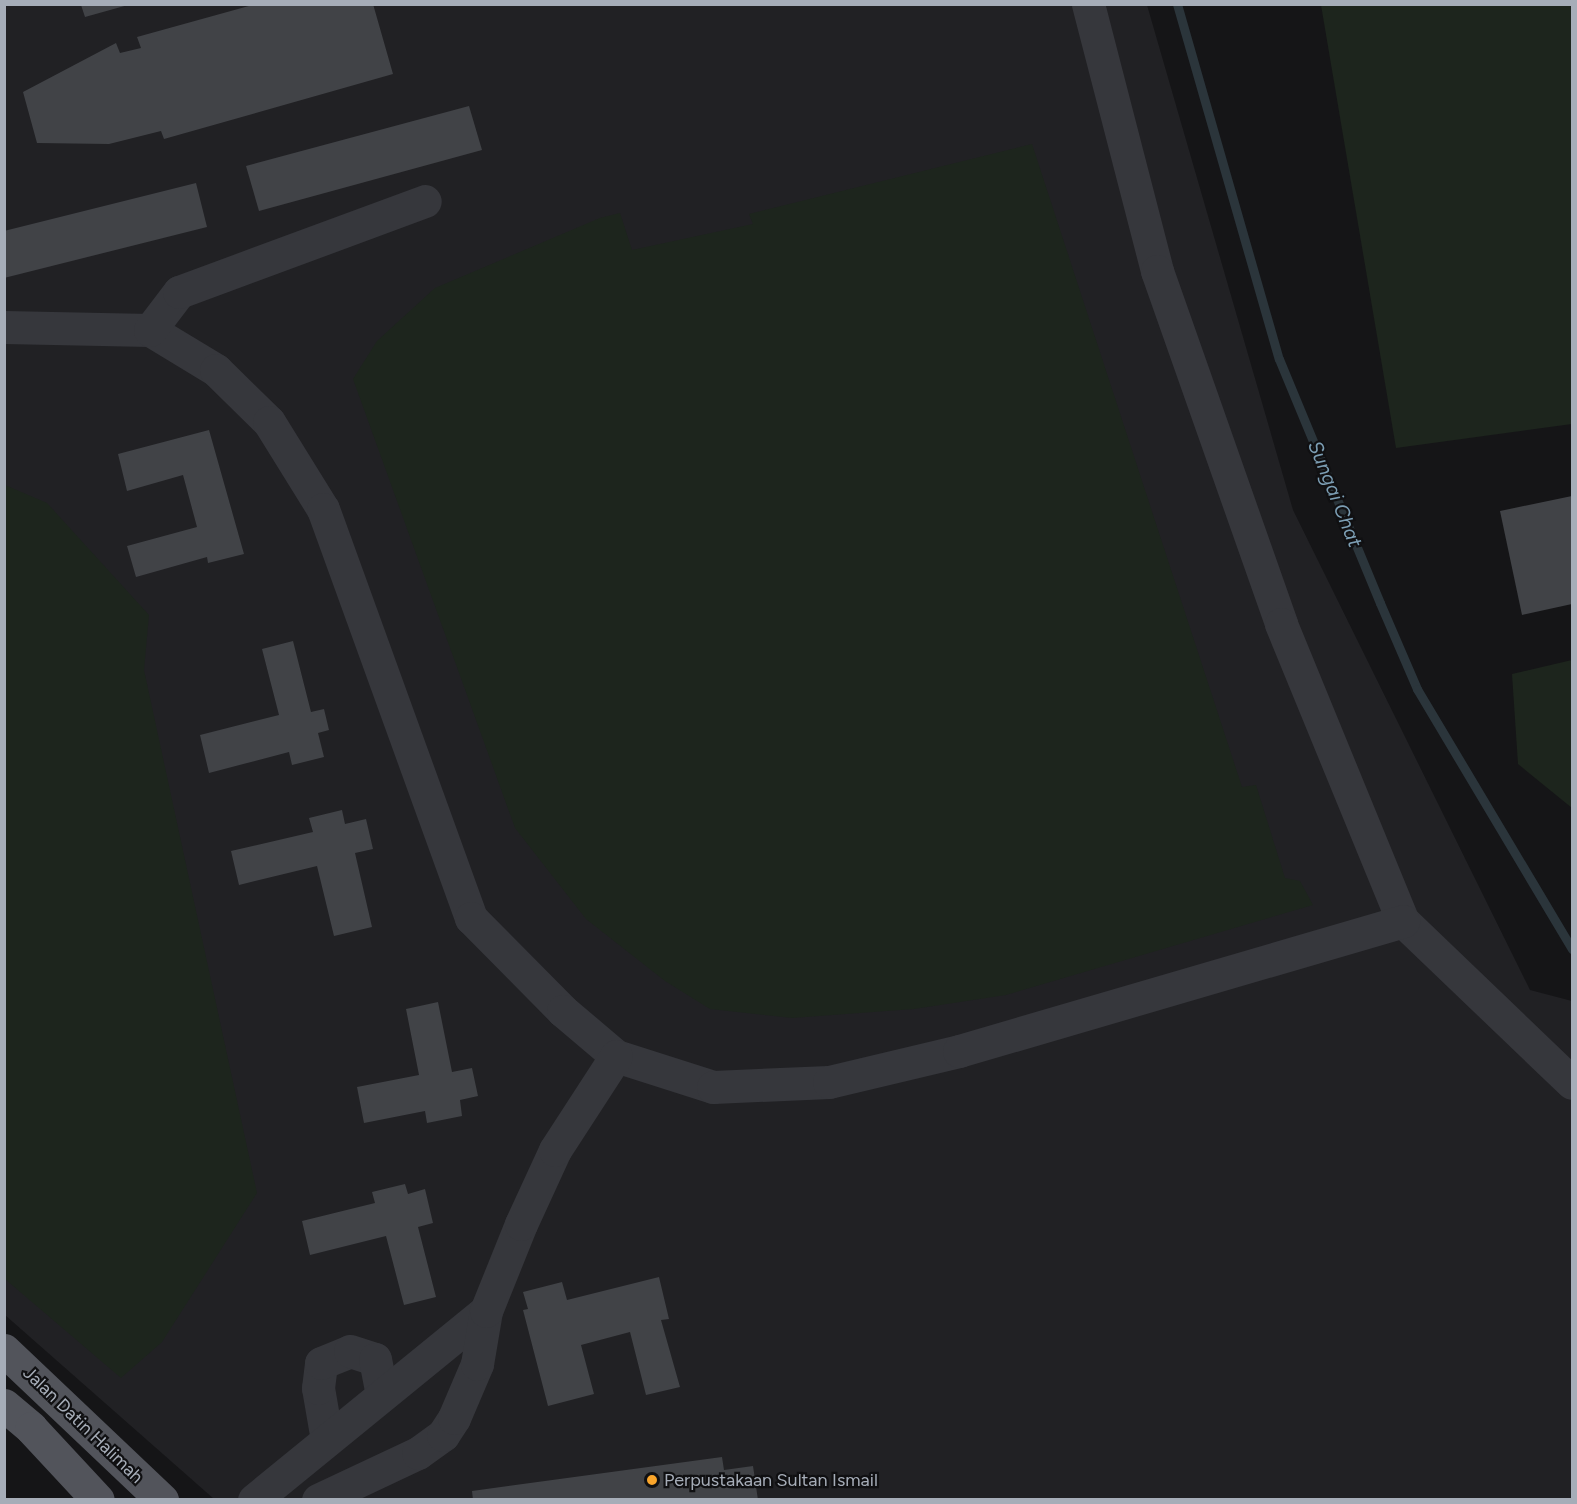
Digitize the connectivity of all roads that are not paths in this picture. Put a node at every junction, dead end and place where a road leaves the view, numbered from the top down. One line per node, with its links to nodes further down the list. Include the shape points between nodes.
1 (1088, 4): 5 (street, via 1161,282 1281,624)
2 (425, 201): 4 (street, via 179,292)
3 (4, 327): 4 (street)
4 (150, 330): 6 (street, via 216,370 269,422 323,509 471,918 563,1011)
5 (1403, 921): 6 (street, via 959,1051 829,1082 713,1087); 7 (street)
6 (616, 1056): 8 (street, via 555,1150)
7 (1572, 1083)
8 (486, 1311): 10 (street); 16 (street, via 477,1364 443,1435 418,1453)
9 (4, 1350): 14 (main road, Jalan Datin Halimah)
10 (382, 1394): 12 (street); 12 (street, via 375,1359 350,1351 321,1363 318,1388)
11 (4, 1405): 13 (main road, Jalan Datin Halimah, via 31,1428)
12 (327, 1440): 15 (street)
13 (98, 1500)
14 (162, 1500)
15 (254, 1500)
16 (318, 1500)

